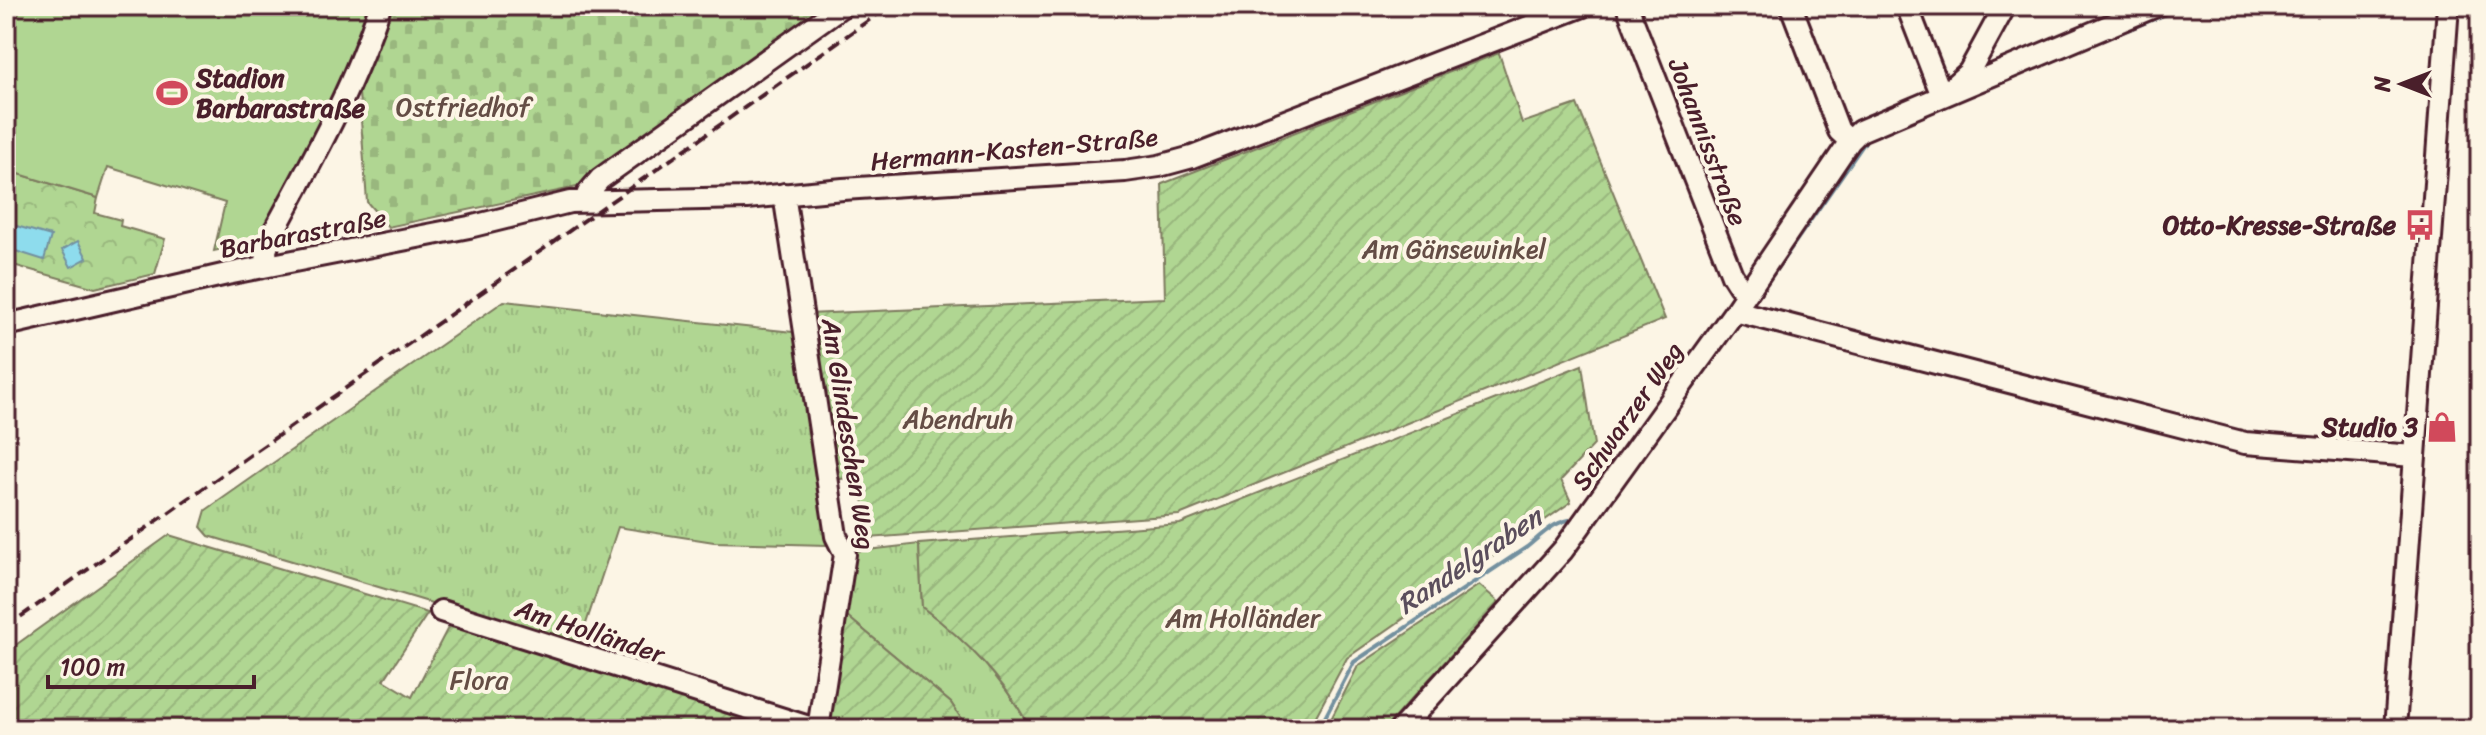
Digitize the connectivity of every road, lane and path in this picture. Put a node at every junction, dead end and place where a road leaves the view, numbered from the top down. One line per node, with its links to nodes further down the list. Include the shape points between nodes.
1 (380, 6): 15 (street, via 325,138 272,235)
2 (842, 6): 13 (street, via 600,179)
3 (1583, 6): 12 (street, Hermann-Kasten-Straße, via 1159,166)
4 (1627, 6): 16 (street, Johannisstraße, via 1732,275)
5 (1791, 6): 11 (street, via 1839,131)
6 (1907, 6): 10 (street)
7 (2005, 6): 10 (street, via 1969,72)
8 (2156, 6): 10 (street)
9 (2448, 6): 19 (street)
10 (1942, 96): 11 (street, via 1873,124)
11 (1850, 141): 16 (street)
12 (784, 194): 14 (street, Hermann-Kasten-Straße); 21 (street, Am Glindeschen Weg, via 836,536 845,554)
13 (585, 201): 14 (street, Barbarastraße); 15 (street, Barbarastraße)
14 (611, 201)
15 (267, 265): 18 (street, Barbarastraße)
16 (1747, 292): 17 (street)
17 (1735, 311): 19 (street, via 2245,443); 22 (street, Schwarzer Weg, via 1563,550)
18 (6, 325)
19 (2414, 456): 23 (street)
20 (441, 611): 21 (street, Am Holländer)
21 (816, 729)
22 (1401, 729)
23 (2395, 729)

